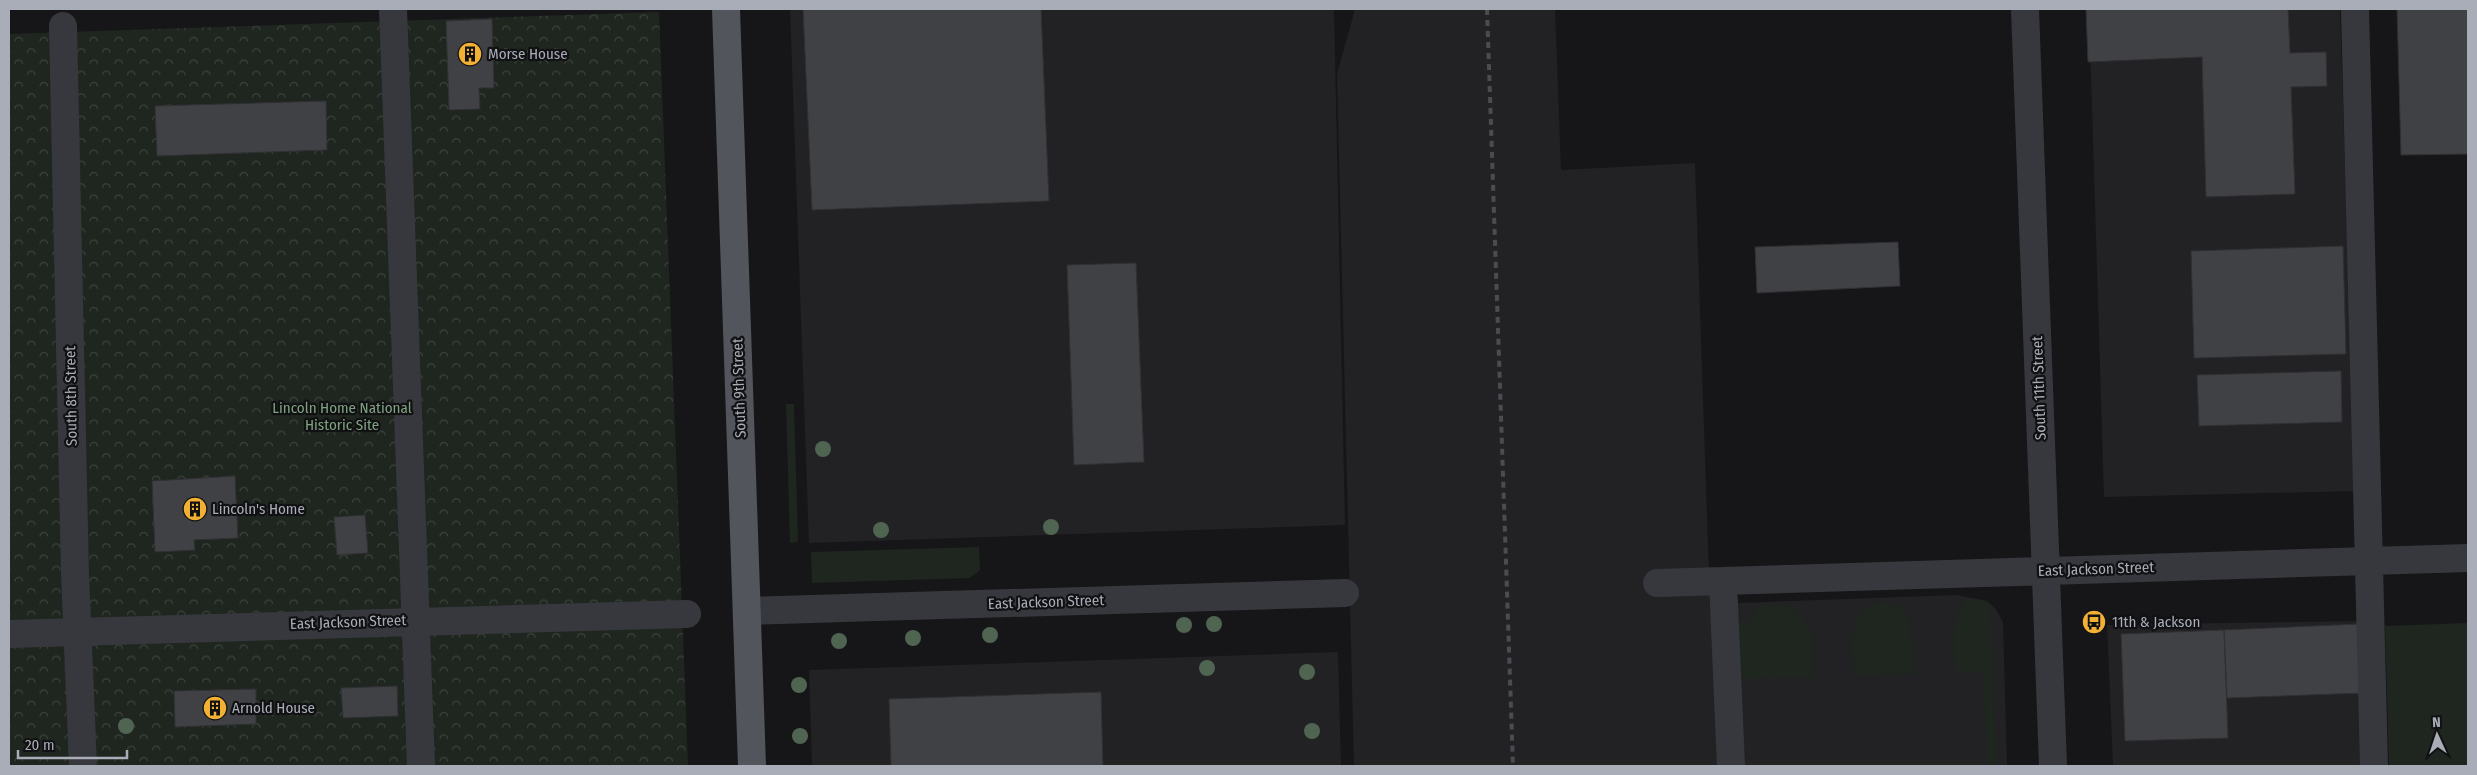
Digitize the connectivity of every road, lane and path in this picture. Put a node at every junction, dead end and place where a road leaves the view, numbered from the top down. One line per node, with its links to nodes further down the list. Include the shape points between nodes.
1 (393, 9): 14 (street)
2 (726, 9): 12 (main road, South 9th Street)
3 (2026, 9): 8 (street, South 11th Street)
4 (2355, 9): 7 (street)
5 (62, 26): 15 (street, South 8th Street)
6 (2468, 558): 7 (street, East Jackson Street)
7 (2367, 561): 8 (street, East Jackson Street); 22 (street)
8 (2046, 570): 9 (street, East Jackson Street); 21 (street, South 11th Street)
9 (1723, 581): 10 (street, East Jackson Street); 20 (street)
10 (1657, 583)
11 (1346, 593): 12 (street, East Jackson Street)
12 (747, 611): 19 (main road, South 9th Street)
13 (687, 614): 14 (street, East Jackson Street)
14 (416, 620): 15 (street, East Jackson Street); 18 (street)
15 (78, 631): 16 (street, East Jackson Street); 17 (street, South 8th Street)
16 (9, 634)
17 (83, 766)
18 (421, 766)
19 (752, 766)
20 (1731, 766)
21 (2053, 766)
22 (2374, 766)

